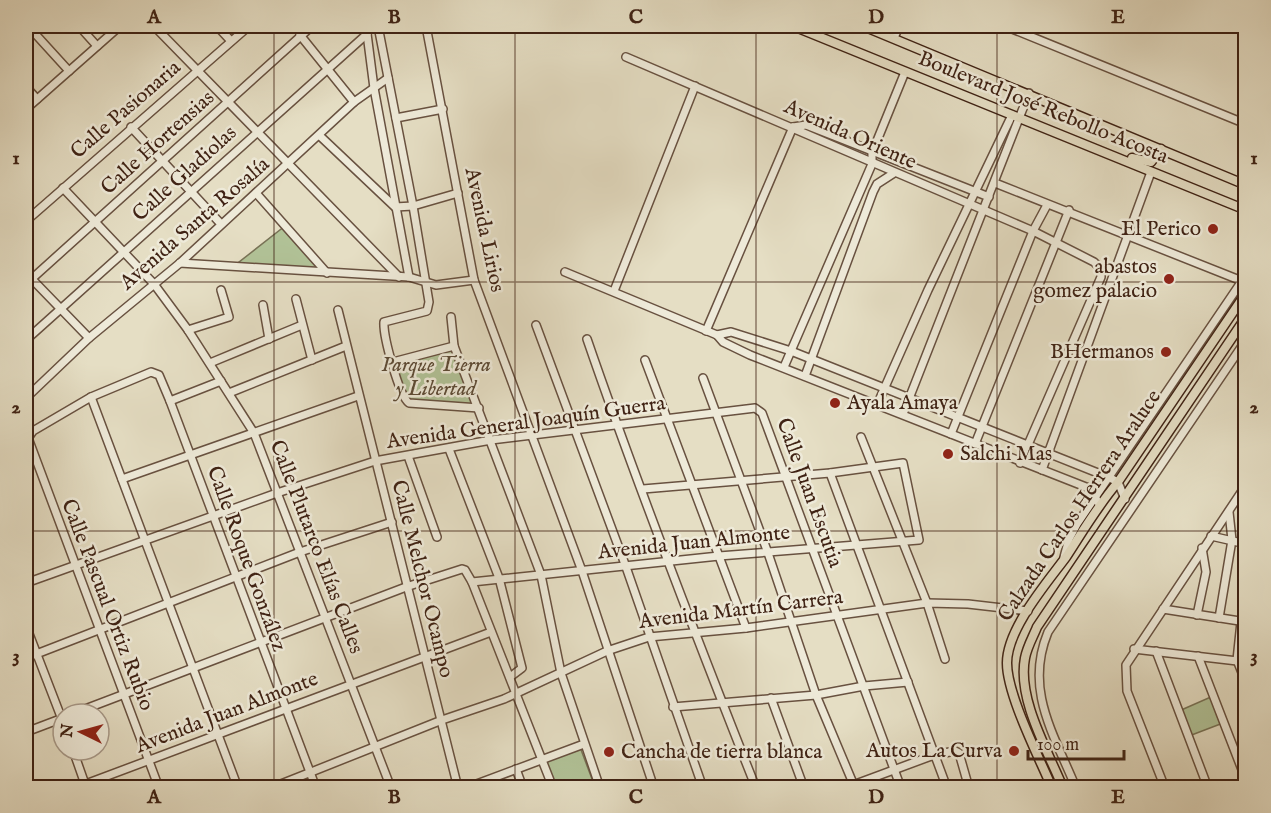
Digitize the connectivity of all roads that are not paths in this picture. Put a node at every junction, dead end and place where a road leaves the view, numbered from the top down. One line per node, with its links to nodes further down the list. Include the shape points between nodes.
1 (28, 26): 22 (street)
2 (79, 26): 18 (street)
3 (120, 26): 18 (street)
4 (154, 26): 20 (street)
5 (217, 26): 17 (street)
6 (249, 26): 17 (street, Calle Pasionaria)
7 (312, 26): 15 (street, Calle Hortensias)
8 (378, 26): 24 (street)
9 (426, 26): 33 (street, Avenida Lirios)
10 (793, 26): 23 (main road, Boulevard José Rebollo Acosta)
11 (863, 26): 16 (main road, Boulevard José Rebollo Acosta)
12 (899, 26): 16 (street)
13 (1005, 26): 36 (street)
14 (367, 28): 21 (street, Calle Gladiolas); 27 (street)
15 (300, 35): 21 (street); 30 (street, Calle Hortensias)
16 (894, 38): 28 (main road, Boulevard José Rebollo Acosta)
17 (231, 41): 20 (street, Calle Pasionaria)
18 (97, 46): 22 (street)
19 (626, 57): 25 (street, Avenida Oriente)
20 (197, 70): 30 (street); 37 (street, Calle Pasionaria)
21 (326, 70): 31 (street); 39 (street, Calle Gladiolas)
22 (69, 71): 29 (street)
23 (905, 72): 34 (main road, Boulevard José Rebollo Acosta); 43 (street)
24 (388, 78): 27 (street, Avenida Santa Rosalía); 35 (street)
25 (695, 86): 38 (street, Avenida Oriente); 83 (street)
26 (26, 87): 29 (street)
27 (374, 88): 31 (street, Avenida Santa Rosalía); 60 (street)
28 (1029, 93): 34 (street); 41 (main road, Boulevard José Rebollo Acosta)
29 (37, 99): 32 (street)
30 (229, 102): 39 (street); 44 (street, Calle Hortensias)
31 (354, 102): 40 (street, Avenida Santa Rosalía)
32 (26, 109)
33 (443, 109): 35 (street); 54 (street, Avenida Lirios)
34 (1016, 116): 42 (main road, Boulevard José Rebollo Acosta); 49 (street); 55 (street)
35 (396, 118): 59 (street)
36 (1245, 124)
37 (130, 127): 44 (street); 51 (street, Calle Pasionaria)
38 (793, 127): 43 (street, via 806,125); 46 (street, Avenida Oriente); 94 (street)
39 (258, 131): 45 (street); 52 (street, Calle Gladiolas)
40 (320, 136): 45 (street, Avenida Santa Rosalía); 60 (street)
41 (1161, 149): 42 (main road, via 1148,163); 50 (main road, Boulevard José Rebollo Acosta)
42 (1100, 151): 47 (main road, Boulevard José Rebollo Acosta)
43 (872, 153): 46 (street); 55 (street)
44 (162, 163): 52 (street); 65 (street, Calle Hortensias)
45 (289, 163): 53 (street, Avenida Santa Rosalía); 75 (street)
46 (872, 164): 48 (street, Avenida Oriente); 103 (street)
47 (1151, 172): 63 (main road, Boulevard José Rebollo Acosta); 68 (street)
48 (894, 173): 57 (street, Avenida Oriente); 106 (street, via 873,192)
49 (995, 183): 56 (street); 58 (street)
50 (1245, 185)
51 (63, 188): 64 (street, Calle Pasionaria); 65 (street, Calle Plutarco Elías Calles)
52 (190, 191): 66 (street); 70 (street, Calle Gladiolas)
53 (256, 193): 66 (street, Avenida Santa Rosalía); 74 (street)
54 (458, 193): 59 (street); 78 (street, Avenida Lirios)
55 (975, 193): 56 (street); 57 (street)
56 (989, 197): 61 (street)
57 (969, 203): 61 (street, Avenida Oriente); 113 (street)
58 (1047, 205): 62 (street); 67 (street)
59 (413, 206): 60 (street); 81 (street)
60 (395, 207): 76 (street)
61 (984, 210): 67 (street, Avenida Oriente); 118 (street)
62 (1069, 210): 68 (street); 69 (street)
63 (1245, 210)
64 (26, 221)
65 (96, 221): 70 (street, Calle Plutarco Elías Calles); 79 (street, Calle Hortensias)
66 (221, 224): 71 (street, Avenida Santa Rosalía)
67 (1033, 231): 69 (street, Avenida Oriente); 125 (street)
68 (1126, 234): 77 (street); 139 (street)
69 (1056, 244): 128 (street); 136 (street, Avenida Oriente, via 1094,262 1101,269 1101,277)
70 (124, 250): 80 (street, Calle Plutarco Elías Calles); 87 (street, Calle Gladiolas)
71 (180, 263): 74 (street); 80 (street, Avenida Santa Rosalía)
72 (565, 272): 83 (street)
73 (26, 273): 79 (street)
74 (327, 273): 75 (street)
75 (399, 277): 76 (street)
76 (409, 277): 81 (street)
77 (1244, 278): 149 (street)
78 (474, 280): 81 (street); 132 (street, Avenida Lirios)
79 (28, 282): 87 (street)
80 (154, 284): 93 (street, Calle Plutarco Elías Calles); 96 (street, Avenida Santa Rosalía)
81 (428, 284): 107 (street, via 427,310 384,322)
82 (221, 290): 93 (street, via 230,317)
83 (614, 291): 94 (street)
84 (1245, 293): 152 (main road, Calzada Carlos Herrera Araluce)
85 (296, 299): 91 (street)
86 (263, 305): 97 (street)
87 (60, 308): 96 (street); 99 (street, Calle Gladiolas)
88 (338, 310): 101 (street, Calle Melchor Ocampo)
89 (451, 317): 102 (street)
90 (1245, 317): 158 (main road, Calzada Carlos Herrera Araluce)
91 (302, 325): 97 (street); 104 (street)
92 (536, 325): 129 (street)
93 (188, 330): 108 (street, Calle Plutarco Elías Calles)
94 (706, 331): 95 (street)
95 (717, 335): 103 (street, via 731,332); 109 (street, via 734,348)
96 (89, 338): 117 (street, Avenida Santa Rosalía)
97 (270, 339): 108 (street)
98 (587, 339): 127 (street)
99 (26, 340)
100 (1245, 340): 185 (street)
101 (346, 346): 104 (street); 115 (street, Calle Melchor Ocampo)
102 (454, 346): 107 (street); 121 (street)
103 (791, 351): 106 (street); 109 (street)
104 (312, 360): 114 (street)
105 (645, 360): 126 (street)
106 (813, 361): 110 (street); 113 (street)
107 (393, 362): 121 (street, via 401,391 410,403)
108 (210, 363): 112 (street, Calle Plutarco Elías Calles)
109 (784, 367): 110 (street)
110 (805, 376): 120 (street)
111 (703, 378): 123 (street)
112 (221, 381): 114 (street, Calle Plutarco Elías Calles); 119 (street)
113 (882, 388): 118 (street); 120 (street)
114 (229, 393): 130 (street, Calle Plutarco Elías Calles)
115 (358, 396): 130 (street); 141 (street, Calle Melchor Ocampo)
116 (91, 397): 119 (street, Calle Roque González, via 148,372 159,375); 150 (street); 175 (street, Calle Pascual Ortiz Rubio, via 30,434 29,444)
117 (26, 398)
118 (910, 399): 124 (street); 125 (street)
119 (170, 401): 138 (street, Calle Roque González)
120 (877, 405): 124 (street)
121 (479, 408): 134 (street)
122 (762, 413): 123 (street, Avenida General Joaquín Guerra, via 754,408); 147 (street, Calle Juan Escutia)
123 (715, 414): 126 (street, Avenida General Joaquín Guerra); 151 (street)
124 (903, 414): 131 (street)
125 (957, 417): 128 (street); 131 (street)
126 (667, 420): 127 (street, Avenida General Joaquín Guerra); 154 (street)
127 (617, 427): 129 (street, Avenida General Joaquín Guerra); 155 (street)
128 (982, 428): 135 (street); 136 (street)
129 (575, 429): 132 (street, Avenida General Joaquín Guerra); 176 (street)
130 (254, 433): 138 (street); 156 (street, Calle Plutarco Elías Calles)
131 (951, 434): 135 (street)
132 (533, 435): 134 (street, Avenida General Joaquín Guerra); 177 (street, Avenida Lirios)
133 (861, 437): 144 (street)
134 (491, 440): 137 (street, Avenida General Joaquín Guerra); 178 (street)
135 (975, 444): 143 (street)
136 (1028, 446): 139 (street); 143 (street, Avenida Oriente)
137 (449, 449): 140 (street, Avenida General Joaquín Guerra); 180 (street)
138 (190, 454): 150 (street); 160 (street, Calle Roque González)
139 (1049, 454): 142 (street); 145 (street)
140 (408, 456): 141 (street, Avenida General Joaquín Guerra); 163 (street)
141 (375, 461): 156 (street, Avenida General Joaquín Guerra); 161 (street, Calle Melchor Ocampo)
142 (1067, 461): 148 (street); 149 (street)
143 (1020, 463): 145 (street)
144 (873, 468): 146 (street); 166 (street); 166 (street, Avenida Juan Almonte, via 903,463 919,540)
145 (1042, 470): 148 (street)
146 (830, 473): 147 (street); 167 (street)
147 (787, 476): 151 (street); 169 (street, Calle Juan Escutia)
148 (1061, 476): 157 (street, via 1091,489)
149 (1108, 477): 152 (street); 157 (street)
150 (122, 479): 164 (street)
151 (741, 481): 154 (street); 172 (street)
152 (1118, 482): 157 (main road, Calzada Carlos Herrera Araluce); 158 (street)
153 (1245, 485): 159 (street)
154 (693, 487): 155 (street); 173 (street)
155 (643, 489): 174 (street)
156 (277, 493): 160 (street, Avenida General Joaquín Guerra); 171 (street, Calle Plutarco Elías Calles)
157 (1098, 499): 190 (main road, Calzada Carlos Herrera Araluce)
158 (1125, 499): 184 (main road, Calzada Carlos Herrera Araluce)
159 (1229, 512): 162 (street); 165 (street)
160 (214, 516): 164 (street, Avenida General Joaquín Guerra); 179 (street, Calle Roque González)
161 (392, 522): 171 (street); 183 (street, Calle Melchor Ocampo)
162 (1211, 536): 165 (street); 170 (street)
163 (437, 537)
164 (146, 540): 175 (street, Avenida General Joaquín Guerra); 187 (street)
165 (1232, 540): 168 (street); 193 (street)
166 (902, 541): 167 (street, Avenida Juan Almonte); 186 (street)
167 (858, 544): 169 (street, Avenida Juan Almonte); 188 (street)
168 (1245, 544)
169 (812, 548): 172 (street, Avenida Juan Almonte); 191 (street, Calle Juan Escutia)
170 (1202, 548): 189 (street); 192 (street, via 1206,572)
171 (300, 552): 179 (street); 194 (street, Calle Plutarco Elías Calles)
172 (768, 553): 173 (street, Avenida Juan Almonte); 195 (street)
173 (719, 556): 174 (street, Avenida Juan Almonte); 198 (street)
174 (669, 561): 176 (street, Avenida Juan Almonte); 201 (street)
175 (74, 565): 182 (street, Avenida General Joaquín Guerra); 199 (street, Calle Pascual Ortiz Rubio)
176 (626, 567): 177 (street, Avenida Juan Almonte); 202 (street)
177 (582, 571): 178 (street, Avenida Juan Almonte); 205 (street, Avenida Lirios)
178 (541, 575): 180 (street, Avenida Juan Almonte); 215 (street)
179 (237, 576): 187 (street); 203 (street, Calle Roque González)
180 (500, 578): 181 (street, Avenida Juan Almonte); 216 (street, via 522,668)
181 (472, 582): 183 (street, via 465,570 458,569); 200 (street)
182 (26, 583)
183 (406, 587): 194 (street); 208 (street, Calle Melchor Ocampo)
184 (1061, 593): 185 (main road); 266 (main road, Calzada Carlos Herrera Araluce, via 1037,627 1028,648 1024,678 1036,724)
185 (1071, 599): 267 (street, via 1048,633 1037,670 1043,705)
186 (927, 603): 188 (street, Avenida Martín Carrera); 190 (street, Avenida Martín Carrera); 211 (street)
187 (169, 604): 199 (street); 214 (street)
188 (880, 608): 191 (street, Avenida Martín Carrera); 217 (street)
189 (1163, 609): 192 (street); 204 (street)
190 (1028, 610): 265 (main road, Calzada Carlos Herrera Araluce, via 1011,642 1008,672 1025,728)
191 (837, 614): 195 (street, Avenida Martín Carrera); 220 (street, Calle Juan Escutia)
192 (1197, 615): 193 (street)
193 (1219, 618): 196 (street)
194 (326, 620): 203 (street); 219 (street, Calle Plutarco Elías Calles)
195 (791, 622): 198 (street, Avenida Martín Carrera); 223 (street)
196 (1243, 622): 212 (street)
197 (26, 626): 207 (street)
198 (746, 628): 201 (street, Avenida Martín Carrera)
199 (99, 630): 207 (street); 222 (street, Calle Pascual Ortiz Rubio)
200 (491, 632): 208 (street, Avenida Juan Almonte); 216 (street)
201 (695, 633): 202 (street, Avenida Martín Carrera); 227 (street)
202 (649, 636): 205 (street, Avenida Martín Carrera); 228 (street)
203 (260, 644): 214 (street); 229 (street, Calle Roque González)
204 (1134, 649): 206 (street); 268 (street, via 1126,665 1127,691)
205 (607, 651): 215 (street, Avenida Martín Carrera); 257 (street, Avenida Lirios)
206 (1156, 651): 209 (street); 269 (street)
207 (36, 654): 210 (street); 225 (street)
208 (424, 655): 219 (street, Avenida Juan Almonte); 230 (street, Calle Melchor Ocampo)
209 (1198, 656): 212 (street); 243 (street)
210 (26, 658)
211 (945, 659)
212 (1237, 660): 213 (street); 218 (street)
213 (1245, 662)
214 (194, 668): 222 (street); 233 (street)
215 (561, 673): 221 (street, Avenida Martín Carrera); 234 (street)
216 (510, 677): 221 (street)
217 (908, 682): 220 (street); 236 (street)
218 (1245, 683)
219 (352, 684): 229 (street, Avenida Juan Almonte); 235 (street, Calle Plutarco Elías Calles)
220 (864, 686): 223 (street); 241 (street, Calle Juan Escutia)
221 (515, 692): 230 (street, Avenida Martín Carrera); 237 (street)
222 (124, 694): 226 (street); 238 (street, Calle Pascual Ortiz Rubio)
223 (816, 694): 224 (street); 245 (street)
224 (771, 698): 227 (street); 260 (street)
225 (56, 702)
226 (103, 702)
227 (722, 703): 228 (street); 259 (street)
228 (674, 707): 258 (street)
229 (285, 708): 233 (street, Avenida Juan Almonte); 242 (street, Calle Roque González)
230 (442, 720): 235 (street, Avenida Martín Carrera); 252 (street, Calle Melchor Ocampo)
231 (51, 723): 232 (street)
232 (26, 732)
233 (217, 734): 238 (street, Avenida Juan Almonte); 248 (street)
234 (584, 744): 237 (street); 256 (street)
235 (376, 746): 242 (street, Avenida Martín Carrera); 251 (street, Calle Plutarco Elías Calles)
236 (934, 754): 241 (street); 263 (street); 264 (street, via 958,751)
237 (541, 759): 240 (street); 255 (street)
238 (149, 760): 244 (street, Avenida Juan Almonte); 247 (street, Calle Pascual Ortiz Rubio)
239 (77, 762): 244 (street)
240 (516, 769): 253 (street); 254 (street)
241 (895, 769): 245 (street); 262 (street, Calle Juan Escutia)
242 (311, 772): 249 (street, Avenida Martín Carrera); 250 (street, Calle Roque González)
243 (1245, 781): 270 (street)
244 (85, 786): 246 (street, Avenida Juan Almonte)
245 (855, 786): 261 (street)
246 (75, 788)
247 (159, 788)
248 (238, 788)
249 (271, 788)
250 (316, 788)
251 (391, 788)
252 (458, 788)
253 (466, 788)
254 (523, 788)
255 (553, 788)
256 (600, 788)
257 (654, 788)
258 (703, 788)
259 (756, 788)
260 (804, 788)
261 (845, 788)
262 (901, 788)
263 (947, 788)
264 (969, 788)
265 (1052, 788)
266 (1063, 788)
267 (1076, 788)
268 (1165, 788)
269 (1208, 788)
270 (1230, 788)

